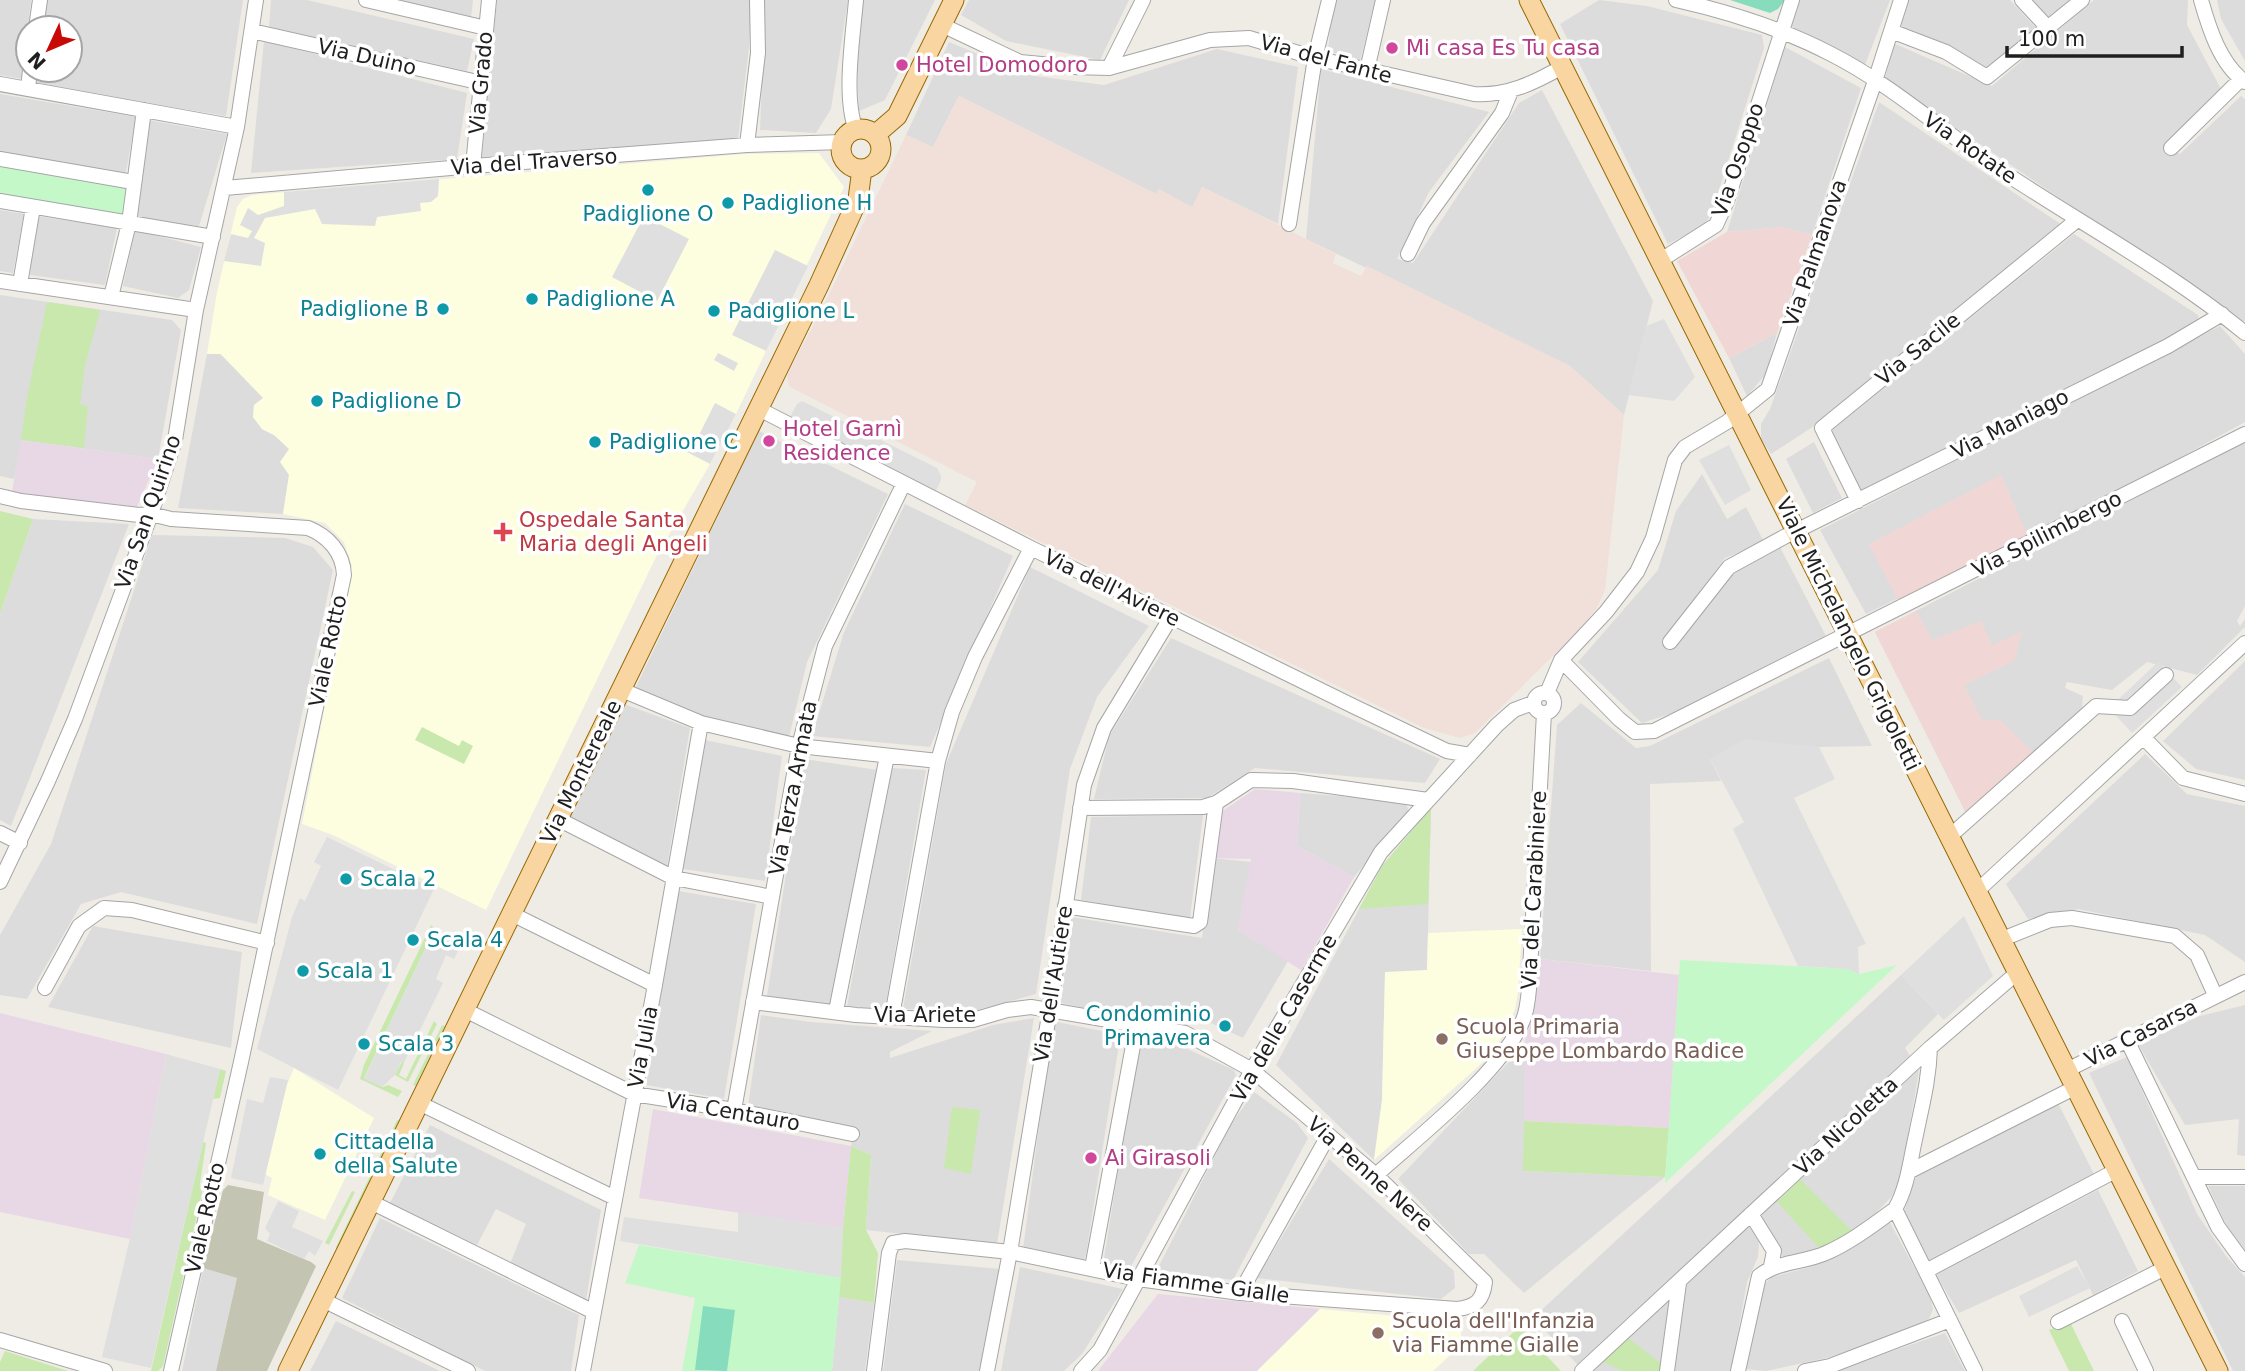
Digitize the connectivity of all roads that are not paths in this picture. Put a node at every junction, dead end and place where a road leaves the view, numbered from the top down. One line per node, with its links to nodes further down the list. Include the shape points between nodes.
1 (256, 0): 20 (street, Via San Quirino)
2 (366, 0): 18 (street)
3 (489, 0): 18 (street, Via Grado)
4 (757, 0): 38 (street, via 758,53)
5 (856, 0): 37 (street)
6 (954, 0): 17 (main road)
7 (1143, 0): 25 (street)
8 (1384, 0): 26 (street)
9 (1529, 0): 24 (main road, Viale Michelangelo Grigoletti)
10 (1676, 0): 22 (street, Via Rotate)
11 (1792, 0): 22 (street, Via Osoppo)
12 (1901, 0): 21 (street, Via Palmanova)
13 (2022, 0): 19 (street)
14 (2082, 0): 19 (street)
15 (2201, 0): 28 (street, via 2211,32)
16 (1325, 1): 23 (street)
17 (942, 25): 25 (street, Via del Fante, via 1020,62); 36 (main road, via 897,116)
18 (486, 28): 29 (street, Via Grado)
19 (2049, 29): 21 (street, via 1987,78 1946,52)
20 (252, 30): 29 (street, Via Duino); 35 (street, Via San Quirino)
21 (1891, 31): 27 (street, Via Palmanova)
22 (1781, 32): 27 (street, Via Rotate, via 1832,54); 52 (street, Via Osoppo, via 1716,225)
23 (1315, 58): 25 (street, Via del Fante, via 1249,38 1210,40); 26 (street, Via del Fante); 49 (street)
24 (1562, 67): 33 (street, Via del Fante); 52 (main road, Viale Michelangelo Grigoletti)
25 (1109, 68)
26 (1367, 70): 33 (street, Via del Fante, via 1474,94 1493,96)
27 (1875, 81): 47 (street, Via Rotate); 60 (street, Via Palmanova, via 1768,389)
28 (2243, 81): 39 (street)
29 (482, 83): 41 (street, Via Grado)
30 (0, 84): 32 (street)
31 (29, 84): 32 (street)
32 (28, 89): 34 (street)
33 (1511, 91): 51 (street, via 1503,113 1423,223)
34 (144, 110): 35 (street); 43 (street)
35 (237, 127): 44 (street, Via San Quirino)
36 (875, 135): 37 (main road, via 866,130); 42 (main road, via 881,147 878,160)
37 (849, 136): 38 (street, Via del Traverso); 42 (main road, via 841,148 845,160)
38 (747, 145): 41 (street, Via del Traverso)
39 (2171, 148)
40 (0, 159): 43 (street)
41 (473, 166): 44 (street, Via del Traverso)
42 (862, 169): 59 (main road, Via Montereale, via 858,199)
43 (133, 182): 48 (street)
44 (225, 188): 50 (street, Via San Quirino)
45 (0, 201): 46 (street)
46 (33, 206): 48 (street); 54 (street)
47 (2077, 220): 57 (street, Via Rotate); 64 (street, Via Sacile, via 1822,428)
48 (129, 223): 50 (street); 55 (street)
49 (1289, 224)
50 (213, 237): 56 (street, Via San Quirino)
51 (1408, 254)
52 (1661, 260): 60 (main road, Viale Michelangelo Grigoletti)
53 (0, 281): 54 (street)
54 (20, 284): 55 (street)
55 (111, 297): 56 (street)
56 (196, 310): 65 (street, Via San Quirino, via 175,440)
57 (2222, 314): 58 (street, Via Rotate); 64 (street, Via Maniago, via 2168,346)
58 (2245, 333)
59 (759, 409): 62 (street, Via dell'Aviere); 74 (main road, Via Montereale)
60 (1739, 414): 66 (main road, Viale Michelangelo Grigoletti); 72 (street, via 1696,438 1680,453 1637,572)
61 (2245, 434): 69 (street, Via Spilimbergo)
62 (904, 483): 67 (street, Via dell'Aviere); 78 (street, Via Terza Armata, via 825,646)
63 (0, 496): 65 (street, Viale Rotto)
64 (1858, 500): 66 (street, Via Maniago)
65 (151, 514): 89 (street, Via San Quirino, via 75,719); 97 (street, Viale Rotto, via 308,528 326,538 344,567)
66 (1797, 531): 69 (main road, Viale Michelangelo Grigoletti); 70 (street, Via Maniago, via 1729,567)
67 (1031, 548): 68 (street, Via dell'Aviere); 81 (street, via 975,657)
68 (1171, 617): 79 (street, Via dell'Aviere, via 1447,751); 85 (street, Via dell'Autiere, via 1104,727)
69 (1849, 633): 72 (street, Via Spilimbergo, via 1654,731 1636,732 1619,719); 88 (main road, Viale Michelangelo Grigoletti)
70 (1670, 642)
71 (2245, 643): 77 (street)
72 (1562, 660): 75 (street, via 1547,693 1552,696 1552,709)
73 (2166, 675): 88 (street, via 2130,708 2095,706)
74 (622, 690): 76 (street); 86 (main road, Via Montereale)
75 (1539, 708): 79 (street, Via delle Caserme, via 1514,710); 120 (street, Via del Carabiniere, via 1529,989 1524,1020 1477,1084)
76 (701, 723): 78 (street); 90 (street, Via Julia)
77 (2144, 738): 82 (street, via 2183,778); 92 (street)
78 (799, 746): 80 (street); 93 (street, Via Terza Armata)
79 (1470, 755): 83 (street, Via delle Caserme)
80 (887, 756): 81 (street); 106 (street)
81 (938, 761): 107 (street)
82 (2245, 794)
83 (1428, 800): 84 (street, via 1293,781 1251,780); 111 (street, Via delle Caserme, via 1381,852)
84 (1216, 803): 85 (street, via 1203,807); 94 (street, via 1200,922 1194,926)
85 (1080, 808): 94 (street, Via dell'Autiere)
86 (558, 819): 90 (street); 95 (main road, Via Montereale)
87 (0, 833): 89 (street)
88 (1949, 837): 92 (main road, Viale Michelangelo Grigoletti)
89 (20, 843): 91 (street, Via San Quirino)
90 (674, 878): 93 (street); 100 (street, Via Julia)
91 (0, 882)
92 (1976, 892): 96 (main road, Viale Michelangelo Grigoletti)
93 (772, 897): 103 (street, Via Terza Armata)
94 (1065, 906): 104 (street, Via dell'Autiere)
95 (512, 914): 100 (street); 105 (main road, Via Montereale)
96 (2000, 940): 98 (main road, Viale Michelangelo Grigoletti); 102 (street, Via Casarsa, via 2050,920 2072,918 2175,936 2197,955)
97 (267, 943): 101 (street, via 132,910 104,908 79,926); 144 (street, Viale Rotto)
98 (2018, 972): 110 (street, Via Nicoletta); 112 (main road, Viale Michelangelo Grigoletti)
99 (2245, 982): 102 (street, Via Casarsa)
100 (655, 985): 113 (street, Via Julia)
101 (45, 988)
102 (2215, 995): 109 (street, Via Casarsa)
103 (753, 1002): 106 (street, Via Ariete); 115 (street, Via Terza Armata)
104 (1050, 1009): 107 (street, Via Ariete, via 1007,1010 972,1020); 108 (street, Via Ariete); 127 (street, Via dell'Autiere)
105 (465, 1010): 113 (street, Via Centauro); 114 (main road, Via Montereale)
106 (836, 1011): 107 (street, Via Ariete)
107 (892, 1016)
108 (1137, 1024): 111 (street, Via Ariete, via 1185,1033); 130 (street)
109 (2127, 1040): 112 (street, Via Casarsa); 121 (street)
110 (1930, 1048): 119 (street, via 1929,1080); 126 (street, Via Nicoletta)
111 (1252, 1070): 117 (street, Via Penne Nere); 133 (street, Via delle Caserme)
112 (2071, 1078): 118 (main road, Viale Michelangelo Grigoletti); 119 (street, Via Casarsa)
113 (634, 1094): 115 (street, Via Centauro); 123 (street, Via Julia)
114 (419, 1103): 123 (street); 124 (main road, Via Montereale)
115 (734, 1110): 116 (street, Via Centauro)
116 (852, 1134)
117 (1328, 1136): 120 (street, Via Penne Nere); 136 (street)
118 (2117, 1170): 131 (main road, Viale Michelangelo Grigoletti); 132 (street)
119 (1910, 1171): 125 (street)
120 (1376, 1175): 134 (street, Via Penne Nere)
121 (2194, 1177): 122 (street); 128 (street, via 2218,1227)
122 (2245, 1177)
123 (615, 1198): 138 (street, Via Julia)
124 (371, 1202): 137 (main road, Via Montereale); 138 (street)
125 (1895, 1209): 129 (street, via 1825,1254); 132 (street)
126 (1751, 1214): 129 (street, via 1774,1251); 135 (street, Via Nicoletta)
127 (1010, 1252): 130 (street, Via Fiamme Gialle); 148 (street, Via Fiamme Gialle, via 893,1243); 149 (street, Via dell'Autiere)
128 (2245, 1264)
129 (1771, 1266): 153 (street, via 1759,1276)
130 (1092, 1268): 133 (street, Via Fiamme Gialle)
131 (2165, 1268): 141 (street); 157 (main road, Viale Michelangelo Grigoletti)
132 (1926, 1271): 139 (street)
133 (1138, 1279): 136 (street, Via Fiamme Gialle); 150 (street, Via delle Caserme, via 1100,1350)
134 (1485, 1282): 136 (street, Via Fiamme Gialle, via 1483,1296 1460,1309)
135 (1679, 1283): 151 (street, Via Nicoletta); 152 (street)
136 (1240, 1293)
137 (323, 1300): 145 (main road, Via Montereale); 146 (street)
138 (593, 1312): 147 (street, Via Julia)
139 (1950, 1320): 154 (street, via 1830,1366); 155 (street)
140 (2122, 1321): 156 (street)
141 (2058, 1322)
142 (0, 1340): 143 (street)
143 (105, 1371)
144 (171, 1371)
145 (288, 1371)
146 (468, 1371)
147 (583, 1371)
148 (874, 1371)
149 (987, 1371)
150 (1081, 1371)
151 (1582, 1371)
152 (1667, 1371)
153 (1738, 1371)
154 (1805, 1371)
155 (1975, 1371)
156 (2146, 1371)
157 (2218, 1371)

